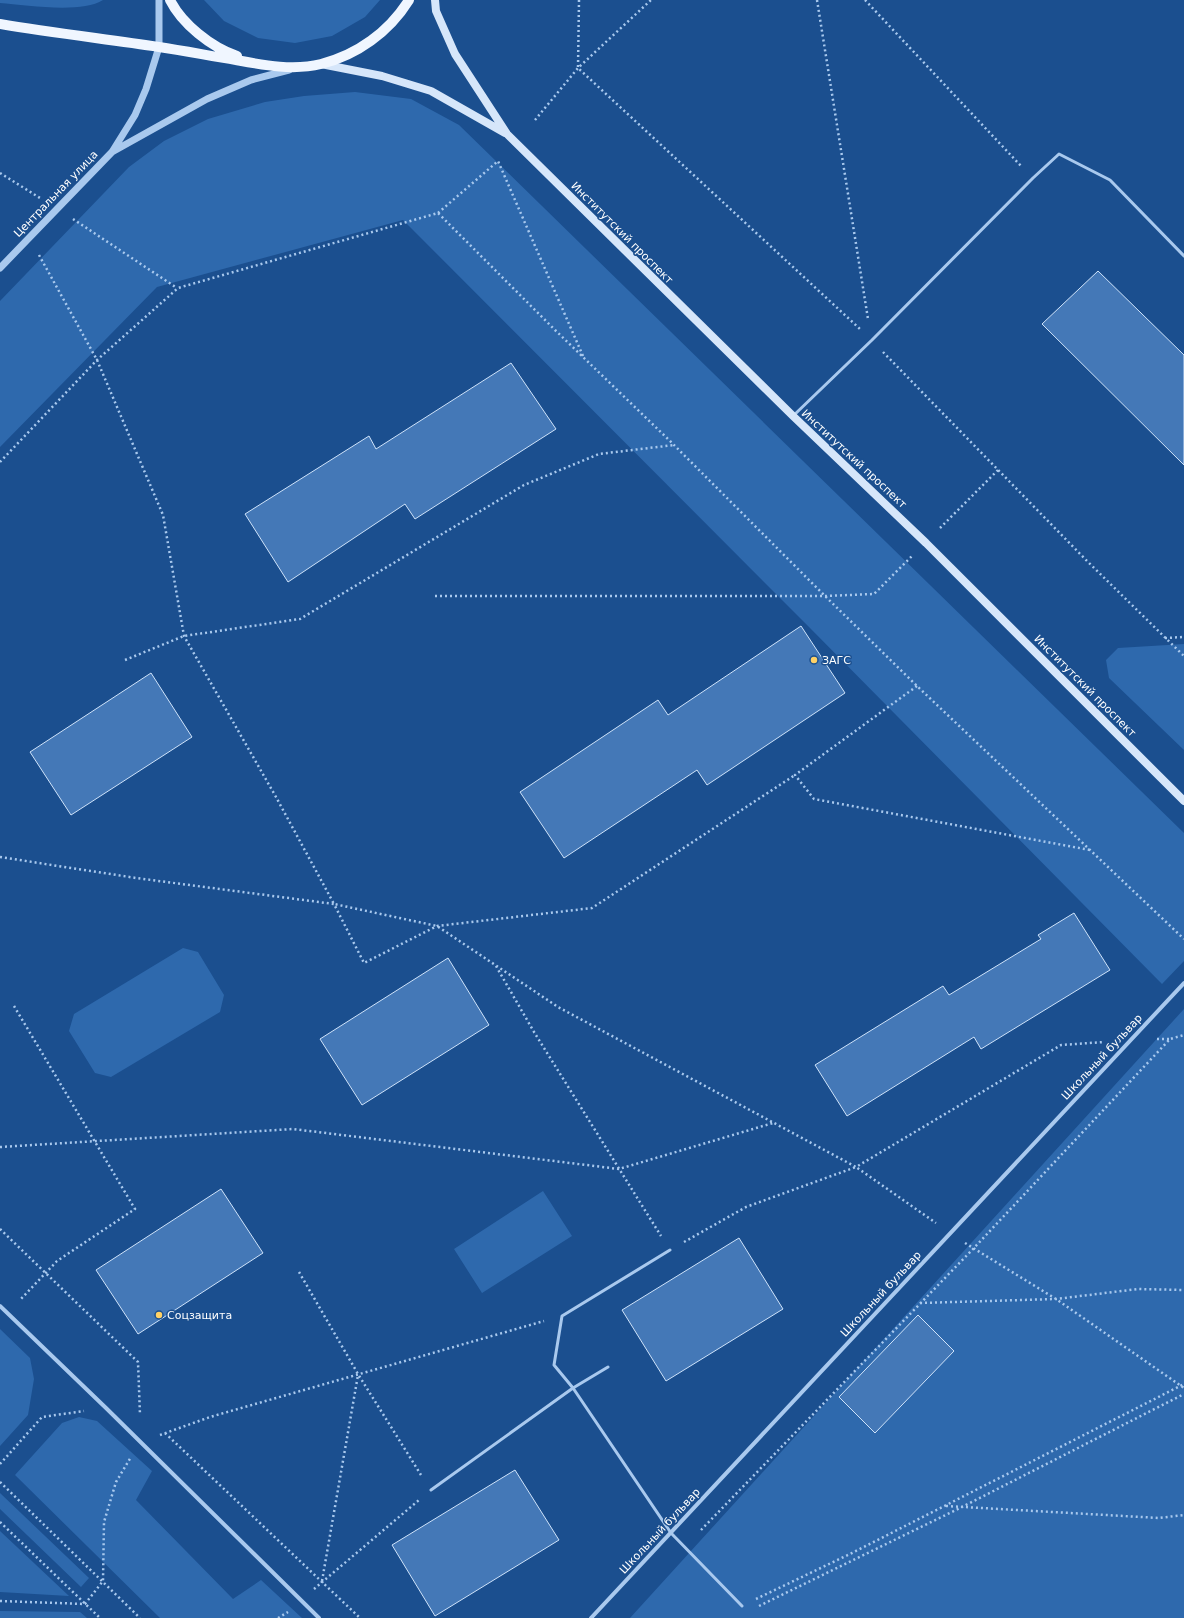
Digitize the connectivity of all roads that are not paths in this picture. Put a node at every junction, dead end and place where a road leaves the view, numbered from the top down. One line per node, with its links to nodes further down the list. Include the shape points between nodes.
1 (159, 0): 6 (street)
2 (170, 0): 7 (main road, via 196,33 226,52)
3 (409, 0): 8 (main road, via 378,36 351,53)
4 (435, 0): 10 (main road, via 436,11 455,54)
5 (0, 24): 6 (main road)
6 (159, 47): 7 (main road); 11 (street, via 146,89)
7 (259, 64): 9 (main road)
8 (320, 64): 9 (main road); 10 (main road, via 382,76 432,91)
9 (297, 67): 11 (street, via 251,80 207,99)
10 (507, 134): 14 (main road, Институтский проспект)
11 (112, 152): 13 (street, Центральная улица)
12 (1184, 256): 14 (lane, via 1110,180 1059,154)
13 (0, 268)
14 (793, 416): 15 (main road, Институтский проспект, via 926,542)
15 (1184, 801)
16 (1184, 982): 22 (street, Школьный бульвар)
17 (670, 1250): 20 (lane, via 562,1316 554,1365)
18 (0, 1306): 24 (street)
19 (608, 1367): 20 (lane)
20 (573, 1388): 21 (lane); 22 (lane)
21 (431, 1490)
22 (671, 1533): 23 (lane); 25 (street, Школьный бульвар)
23 (742, 1606)
24 (319, 1618)
25 (591, 1618)

